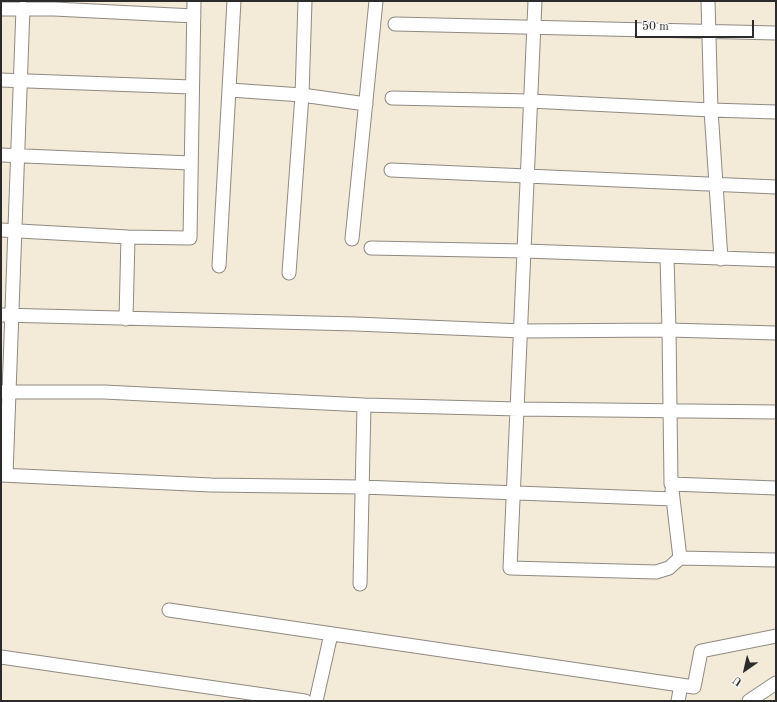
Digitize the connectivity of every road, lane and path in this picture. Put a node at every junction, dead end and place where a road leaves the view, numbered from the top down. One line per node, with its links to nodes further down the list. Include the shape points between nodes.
1 (75, 1): 10 (street)
2 (194, 1): 11 (street)
3 (234, 1): 19 (street)
4 (305, 1): 20 (street)
5 (376, 1): 23 (street)
6 (535, 1): 13 (street)
7 (708, 1): 14 (street)
8 (23, 8): 9 (street); 10 (street); 17 (street)
9 (1, 9)
10 (54, 9): 11 (street)
11 (194, 16): 18 (street)
12 (395, 24): 13 (street)
13 (534, 26): 14 (street); 22 (street)
14 (708, 31): 15 (street); 24 (street)
15 (776, 33)
16 (1, 80): 17 (street)
17 (20, 81): 18 (street); 27 (street)
18 (192, 87): 28 (street)
19 (230, 90): 20 (street); 41 (street)
20 (302, 95): 23 (street); 42 (street)
21 (392, 98): 22 (street)
22 (530, 101): 24 (street); 30 (street)
23 (366, 104): 35 (street)
24 (711, 110): 25 (street); 31 (street)
25 (776, 112)
26 (1, 155): 27 (street)
27 (17, 155): 28 (street); 33 (street)
28 (191, 163): 34 (street, via 190,238)
29 (391, 170): 30 (street)
30 (528, 176): 31 (street); 37 (street)
31 (717, 184): 32 (street); 39 (street)
32 (776, 186)
33 (7, 230): 34 (street); 43 (street)
34 (128, 237): 44 (street)
35 (352, 239)
36 (371, 248): 37 (street)
37 (525, 251): 38 (street); 46 (street)
38 (667, 257): 39 (street); 45 (street)
39 (722, 259): 40 (street)
40 (776, 260)
41 (219, 266)
42 (289, 273)
43 (6, 315): 44 (street); 48 (street)
44 (126, 320): 46 (street, via 356,324)
45 (669, 330): 46 (street); 47 (street); 51 (street)
46 (522, 331): 50 (street)
47 (776, 334)
48 (5, 392): 49 (street, via 104,392); 53 (street)
49 (364, 405): 50 (street); 55 (street)
50 (518, 409): 51 (street); 57 (street)
51 (669, 411): 52 (street); 54 (street)
52 (776, 412)
53 (3, 475): 55 (street, via 211,485)
54 (672, 484): 56 (street); 58 (street)
55 (362, 487): 57 (street); 61 (street)
56 (776, 488)
57 (512, 493): 58 (street); 59 (street, via 510,568 656,572 669,568)
58 (673, 499): 59 (street)
59 (680, 558): 60 (street)
60 (776, 560)
61 (360, 584)
62 (169, 610): 63 (street)
63 (331, 634): 67 (street); 69 (street)
64 (776, 636): 67 (street, via 701,651 694,687)
65 (1, 657): 68 (street)
66 (776, 683): 71 (street)
67 (681, 685): 70 (street)
68 (305, 701)
69 (316, 701)
70 (678, 701)
71 (749, 701)

